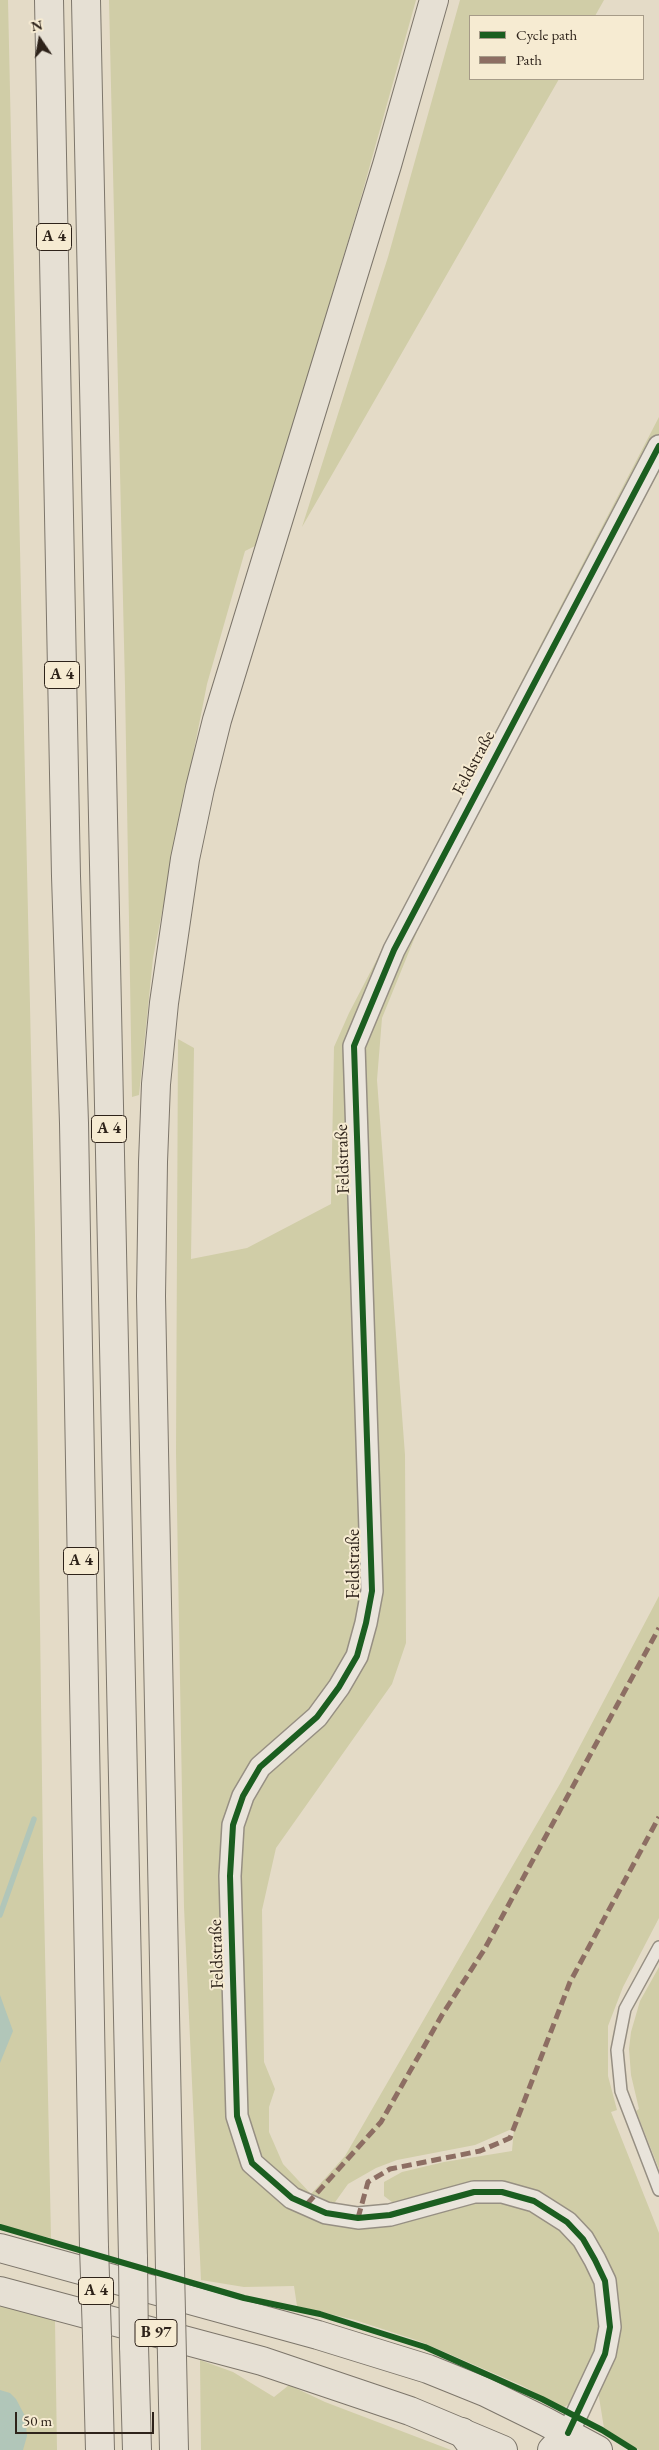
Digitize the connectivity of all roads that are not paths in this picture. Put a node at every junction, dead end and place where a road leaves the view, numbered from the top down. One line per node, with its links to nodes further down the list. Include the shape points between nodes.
1 (49, 0): 9 (main road, A 4, bridge, via 74,1123 94,2247)
2 (86, 0): 14 (main road, A 4, bridge)
3 (434, 0): 15 (main road, bridge, via 218,720 186,859 164,1003 156,1084 151,1296)
4 (659, 446): 11 (street, Feldstraße, via 398,941 354,1046 372,1591 357,1656 339,1686 317,1717 260,1767 243,1796 234,1825 230,1876 237,2116 252,2163 292,2198 326,2213 358,2218 390,2215 474,2192 502,2192 534,2201 567,2222 583,2239 605,2281 610,2327 605,2354)
5 (659, 1947): 6 (lane, via 625,2008 617,2050 621,2091)
6 (659, 2190)
7 (0, 2248): 11 (main road, B 97, via 419,2366 485,2392)
8 (0, 2291): 10 (main road, B 97, via 262,2361 410,2411)
9 (100, 2411): 12 (main road); 13 (main road, A 4)
10 (469, 2441): 16 (main road, B 97)
11 (561, 2444): 17 (main road, B 97)
12 (82, 2450)
13 (100, 2450)
14 (137, 2450)
15 (174, 2450)
16 (503, 2450)
17 (598, 2450)

